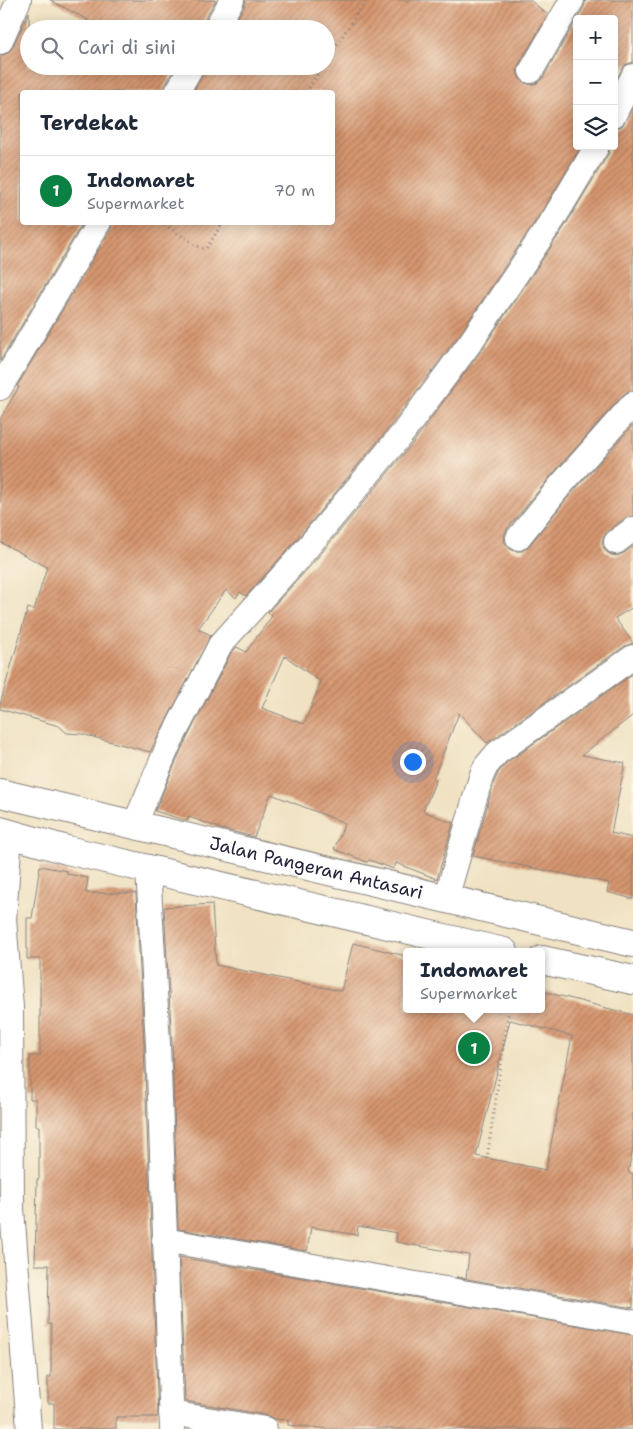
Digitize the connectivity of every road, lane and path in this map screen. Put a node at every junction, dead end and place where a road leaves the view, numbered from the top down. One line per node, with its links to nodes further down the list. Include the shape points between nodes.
1 (19, 0): 6 (street)
2 (232, 0): 5 (street)
3 (366, 0): 7 (path)
4 (572, 0): 8 (street)
5 (220, 20)
6 (0, 42)
7 (335, 47)
8 (531, 71)
9 (187, 75): 12 (street)
10 (317, 75): 13 (path)
11 (633, 76): 14 (street)
12 (178, 90)
13 (307, 90)
14 (618, 107)
15 (594, 150): 24 (street, via 554,218 470,343 402,434 302,554 220,645 169,744)
16 (97, 225): 19 (street)
17 (165, 225): 18 (path, via 206,249)
18 (221, 225)
19 (0, 388)
20 (633, 404): 21 (street)
21 (518, 538)
22 (633, 657): 29 (street, via 497,753 486,766)
23 (0, 793): 24 (highway, Jalan Pangeran Antasari)
24 (134, 826): 26 (highway, Jalan Pangeran Antasari)
25 (5, 832): 27 (highway); 39 (street, via 4,919 11,1007 12,1209)
26 (272, 858): 28 (highway); 29 (highway, Jalan Pangeran Antasari)
27 (148, 869): 28 (highway); 36 (street)
28 (262, 896): 31 (highway)
29 (446, 899): 30 (highway, Jalan Pangeran Antasari)
30 (633, 942)
31 (487, 948)
32 (545, 961): 33 (highway)
33 (633, 980)
34 (508, 1013): 35 (path)
35 (487, 1159)
36 (164, 1240): 37 (street); 38 (street)
37 (633, 1322)
38 (171, 1421): 40 (street)
39 (29, 1429)
40 (265, 1429)

